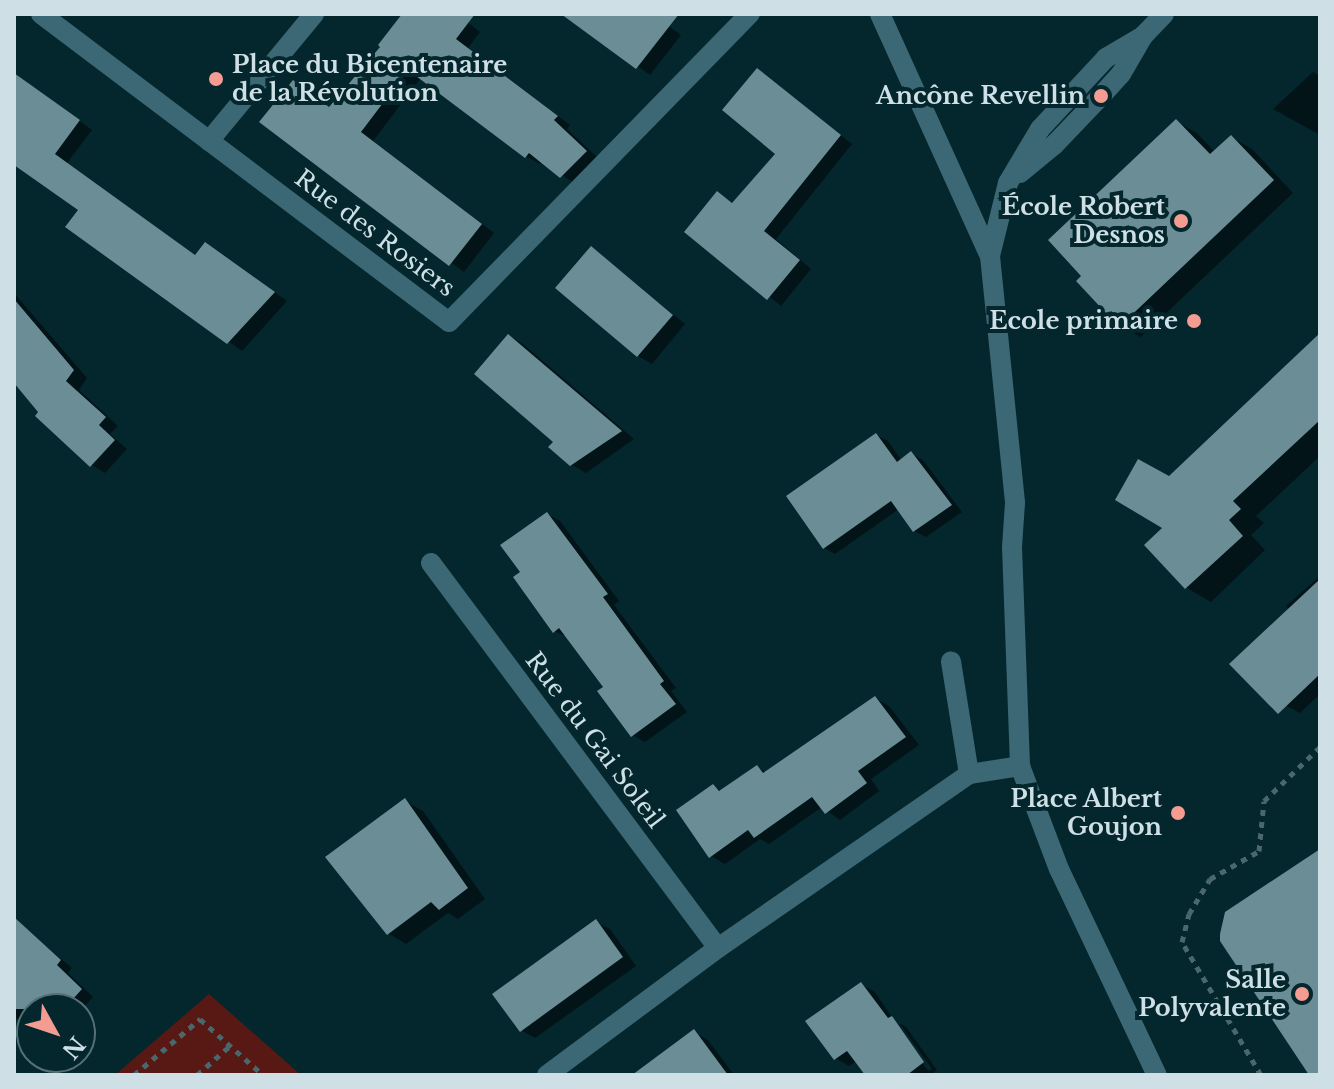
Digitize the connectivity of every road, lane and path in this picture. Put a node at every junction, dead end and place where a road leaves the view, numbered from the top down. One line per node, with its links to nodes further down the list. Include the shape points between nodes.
1 (41, 14): 6 (street, Rue des Rosiers)
2 (314, 14): 6 (street)
3 (750, 14): 6 (street, Rue des Rosiers, via 449,322)
4 (880, 14): 7 (street)
5 (1164, 14): 7 (street, via 1101,96 1008,183)
6 (209, 141)
7 (990, 256): 11 (street, via 1015,503)
8 (431, 563): 13 (street, Rue du Gai Soleil)
9 (951, 661): 12 (street)
10 (1320, 747): 20 (path, via 1264,801 1259,851 1210,879 1189,914 1182,942)
11 (1020, 766): 12 (street); 19 (street, via 1059,869)
12 (969, 774): 13 (street)
13 (718, 948): 18 (street)
14 (231, 1045): 15 (path, via 200,1019); 16 (path); 17 (path)
15 (134, 1075)
16 (197, 1075)
17 (263, 1075)
18 (547, 1075)
19 (1157, 1075)
20 (1261, 1075)

